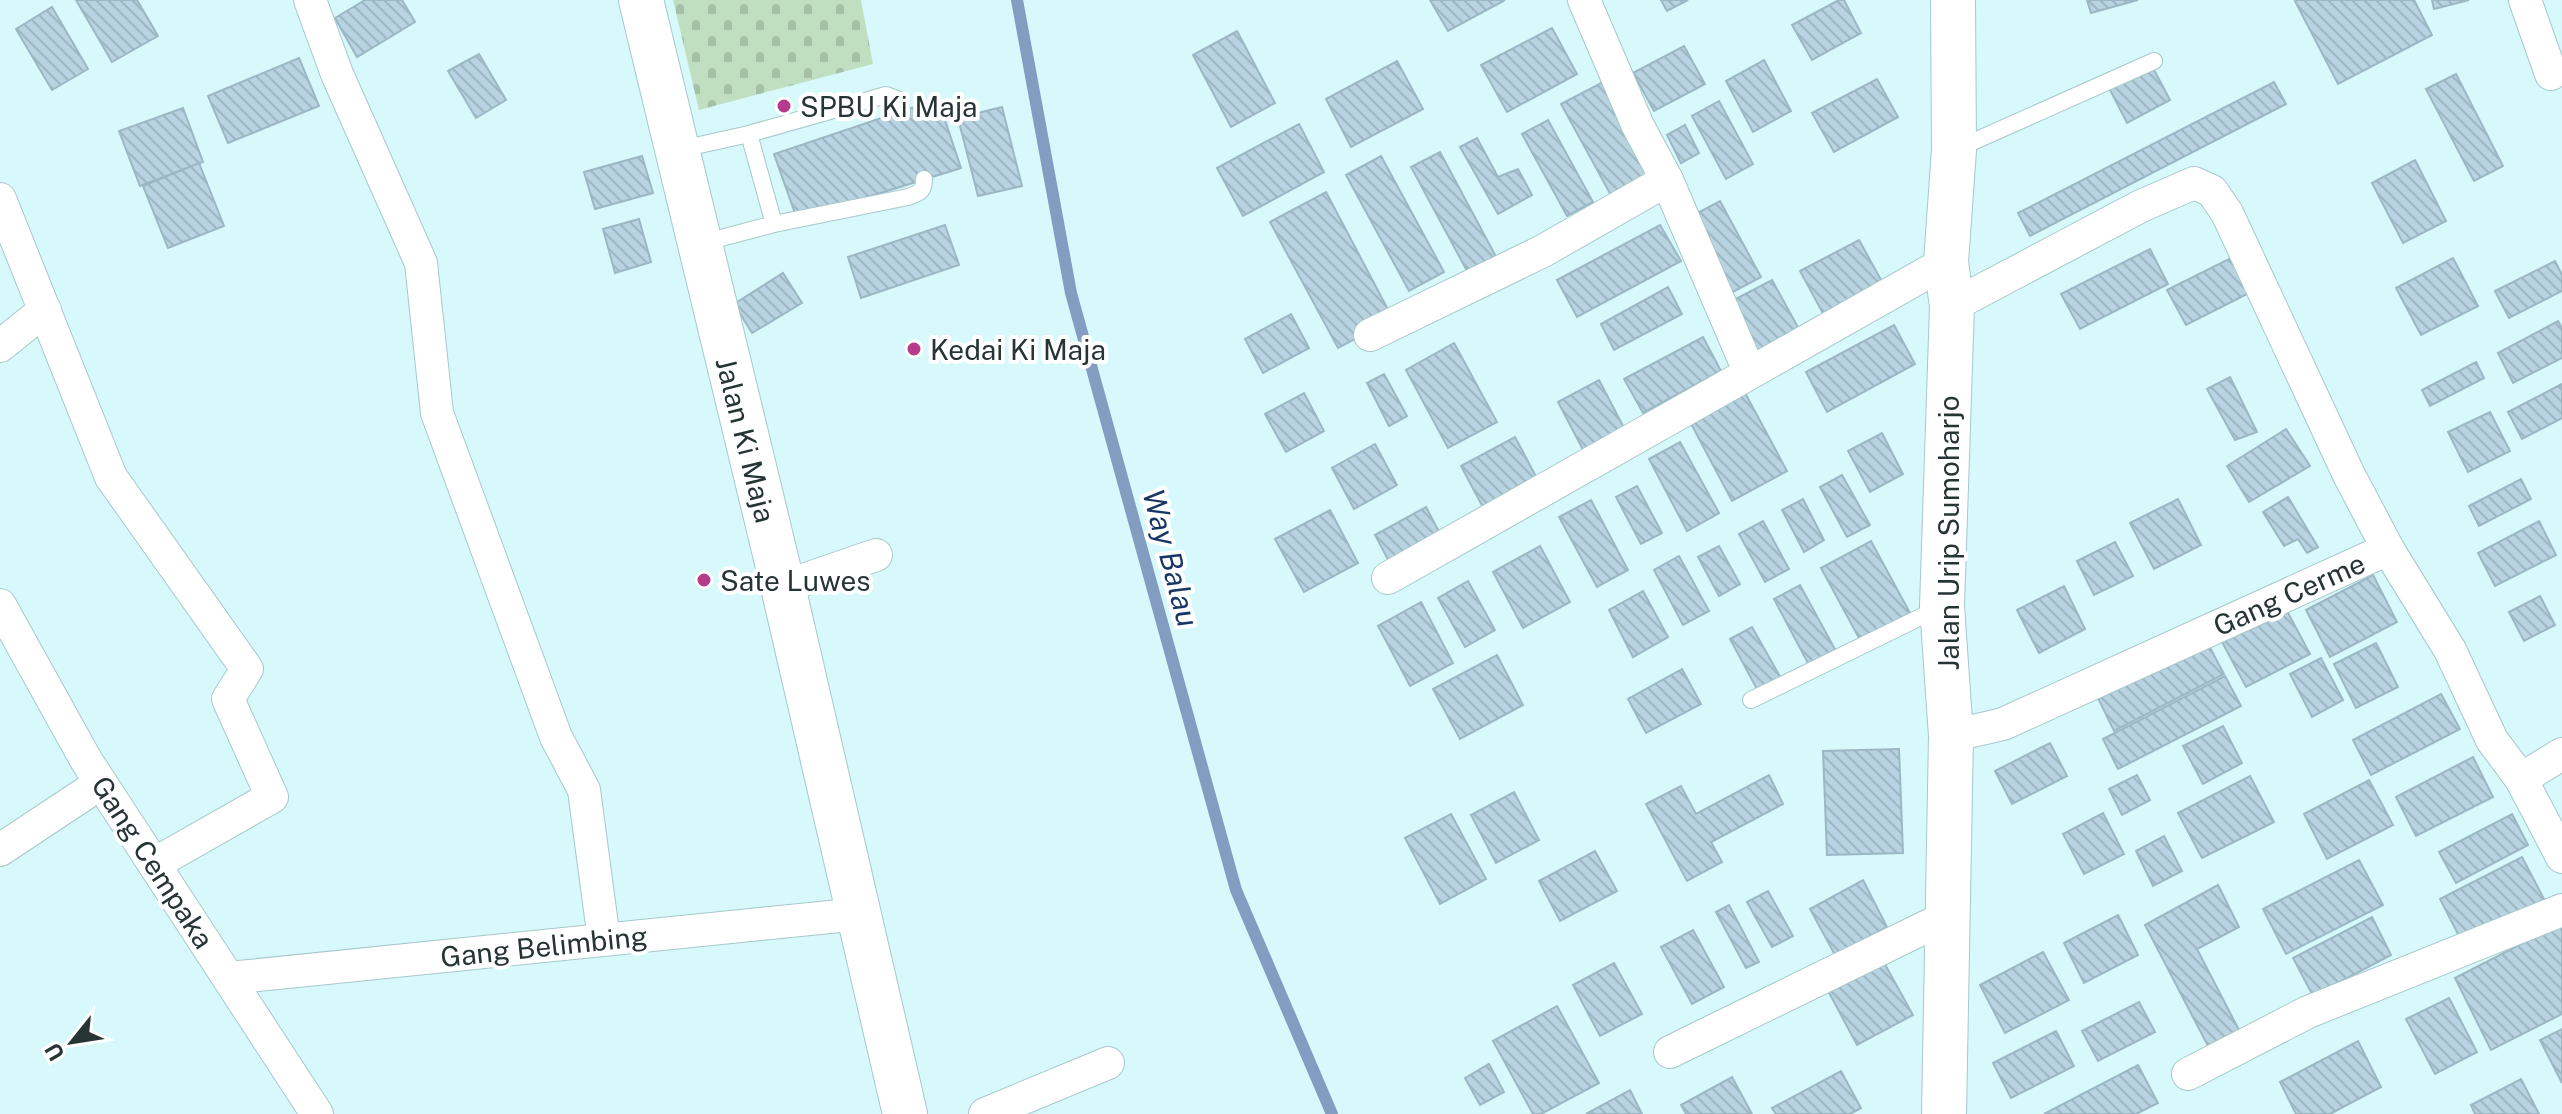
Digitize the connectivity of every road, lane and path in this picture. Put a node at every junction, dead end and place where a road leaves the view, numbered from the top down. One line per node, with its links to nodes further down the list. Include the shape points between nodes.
1 (310, 0): 40 (street, via 421,263 437,413 556,737 584,790)
2 (641, 0): 10 (main road, Jalan Ki Maja)
3 (1584, 0): 13 (street)
4 (1953, 0): 11 (main road, Jalan Urip Sumoharjo)
5 (2525, 0): 7 (street)
6 (2154, 61): 11 (lane)
7 (2551, 74)
8 (902, 112): 9 (lane, via 899,100 886,95)
9 (749, 134): 10 (lane); 15 (lane)
10 (676, 150): 16 (main road, Jalan Ki Maja)
11 (1954, 150): 17 (main road, Jalan Urip Sumoharjo)
12 (924, 179): 15 (lane, via 920,193 908,197)
13 (1667, 180): 20 (street, via 1543,251); 22 (street)
14 (0, 199): 19 (street)
15 (774, 224): 16 (lane)
16 (698, 244): 26 (main road, Jalan Ki Maja)
17 (1946, 262): 18 (main road, Jalan Urip Sumoharjo); 22 (street)
18 (1952, 306): 23 (street, via 2141,206 2194,183 2212,191); 28 (main road, Jalan Urip Sumoharjo)
19 (45, 310): 21 (street); 36 (street, via 111,477 247,669 228,699 272,797)
20 (1370, 335)
21 (0, 346)
22 (1749, 371): 25 (street)
23 (2388, 549): 30 (street, Gang Cerme, via 2003,724); 32 (street, Gang Cerme, via 2450,650 2492,740)
24 (876, 555): 26 (street)
25 (1388, 578)
26 (783, 587): 38 (main road, Jalan Ki Maja)
27 (0, 605): 33 (street, Gang Cempaka)
28 (1942, 606): 29 (lane); 30 (main road, Jalan Urip Sumoharjo)
29 (1751, 700)
30 (1951, 736): 39 (main road, Jalan Urip Sumoharjo)
31 (2562, 754): 32 (street)
32 (2521, 779): 35 (street, Gang Cerme)
33 (101, 783): 34 (street); 36 (street, Gang Cempaka)
34 (0, 850)
35 (2562, 857)
36 (154, 864): 41 (street, Gang Cempaka)
37 (2562, 910): 44 (street, via 2308,1012)
38 (859, 914): 40 (street, Gang Belimbing); 46 (main road, Jalan Ki Maja)
39 (1946, 917): 42 (street); 48 (main road, Jalan Urip Sumoharjo)
40 (604, 940): 41 (street, Gang Belimbing)
41 (229, 978): 45 (street, Gang Cempaka)
42 (1670, 1052)
43 (1108, 1063): 47 (street)
44 (2188, 1074)
45 (317, 1114)
46 (905, 1114)
47 (985, 1114)
48 (1944, 1114)

